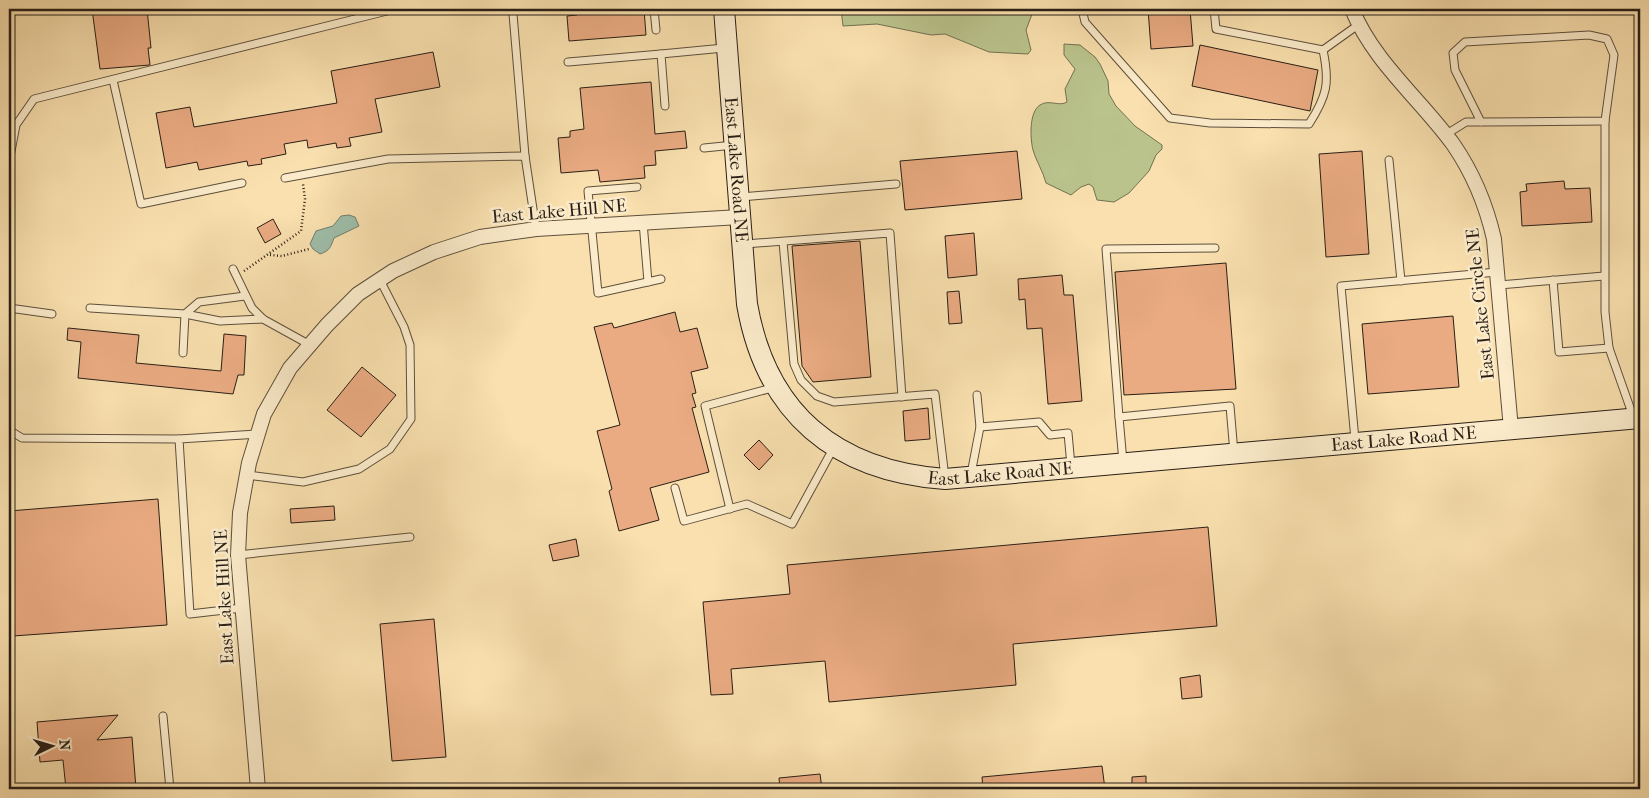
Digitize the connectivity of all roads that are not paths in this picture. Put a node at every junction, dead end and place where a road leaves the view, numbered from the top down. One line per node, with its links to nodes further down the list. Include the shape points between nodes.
1 (394, 9): 14 (lane)
2 (511, 9): 21 (lane)
3 (654, 9): 9 (lane)
4 (724, 9): 10 (street, East Lake Road NE)
5 (1082, 9): 11 (lane, via 1085,22 1170,118 1210,123 1309,124 1324,101 1328,71)
6 (1214, 9): 11 (lane, via 1216,29)
7 (1352, 9): 8 (street, East Lake Circle NE)
8 (1358, 25): 11 (lane); 18 (street, East Lake Circle NE, via 1379,56)
9 (656, 30)
10 (727, 48): 12 (lane); 19 (street, East Lake Road NE)
11 (1322, 50)
12 (661, 54): 13 (lane); 15 (lane)
13 (568, 62)
14 (113, 80): 23 (lane, via 34,99 16,125); 25 (lane, via 142,204)
15 (665, 106)
16 (1480, 122): 17 (lane); 17 (lane, via 1455,70 1453,53 1465,42 1589,34 1607,39 1614,55); 18 (lane, via 1466,122)
17 (1605, 122): 36 (lane)
18 (1445, 135): 38 (street, East Lake Circle NE, via 1473,178 1487,208)
19 (734, 145): 20 (lane); 28 (street, East Lake Road NE)
20 (704, 148)
21 (524, 156): 24 (lane, via 388,159); 31 (lane)
22 (1389, 160): 41 (lane)
23 (9, 162)
24 (285, 178)
25 (242, 183)
26 (896, 184): 28 (lane)
27 (637, 187): 30 (lane, via 588,191)
28 (739, 207): 29 (street, East Lake Hill NE); 33 (street, East Lake Road NE)
29 (642, 222): 30 (street, East Lake Hill NE); 42 (lane)
30 (591, 226): 31 (street, East Lake Hill NE); 42 (lane, via 598,293)
31 (536, 229): 39 (street, East Lake Hill NE, via 471,240 434,252)
32 (783, 242): 33 (lane); 54 (lane, via 794,364 801,380 817,396 834,402); 54 (lane, via 890,233)
33 (742, 244): 52 (street, East Lake Road NE, via 752,332)
34 (1215, 248): 55 (lane, via 1106,249)
35 (233, 269): 43 (lane)
36 (1604, 276): 40 (lane); 50 (lane)
37 (661, 279): 42 (lane)
38 (1498, 279): 40 (lane); 41 (lane); 58 (street, East Lake Circle NE)
39 (380, 280): 49 (street, East Lake Hill NE, via 358,294); 67 (lane, via 410,346 411,419 390,449 359,469 304,482)
40 (1553, 280): 50 (lane, via 1559,352)
41 (1401, 281): 62 (lane, via 1341,286)
42 (648, 282)
43 (245, 296): 47 (lane, via 199,302); 48 (lane)
44 (9, 308): 46 (lane)
45 (90, 308): 47 (lane)
46 (52, 314)
47 (185, 314): 48 (lane, via 220,321); 51 (lane)
48 (263, 319): 49 (lane)
49 (310, 345): 60 (street, East Lake Hill NE, via 290,368 264,414)
50 (1610, 348): 56 (lane)
51 (182, 353)
52 (776, 388): 63 (street, East Lake Road NE, via 803,422); 71 (lane, via 705,406)
53 (977, 395): 57 (lane)
54 (902, 397): 69 (lane, via 935,394)
55 (1119, 416): 64 (lane, via 1230,406); 65 (lane)
56 (1637, 418): 58 (street, East Lake Road NE)
57 (980, 427): 66 (lane, via 1039,422 1050,435 1068,433); 68 (lane)
58 (1511, 429): 62 (street, East Lake Road NE)
59 (9, 430): 61 (lane, via 22,438)
60 (258, 434): 61 (lane); 67 (street, East Lake Hill NE)
61 (178, 439): 74 (lane, via 190,614)
62 (1355, 442): 64 (street, East Lake Road NE)
63 (834, 447): 69 (street, East Lake Road NE, via 865,463 893,472); 71 (lane, via 792,524 747,504)
64 (1234, 454): 65 (street, East Lake Road NE)
65 (1123, 464): 66 (street, East Lake Road NE)
66 (1071, 468): 68 (street, East Lake Road NE)
67 (247, 475): 73 (street, East Lake Hill NE, via 240,513)
68 (970, 477): 69 (street, East Lake Road NE)
69 (945, 479)
70 (675, 488): 71 (lane, via 684,521)
71 (730, 509)
72 (410, 537): 73 (lane)
73 (238, 555): 74 (street, East Lake Hill NE)
74 (242, 608): 77 (street, East Lake Hill NE)
75 (163, 716): 76 (lane)
76 (170, 789)
77 (258, 789)

